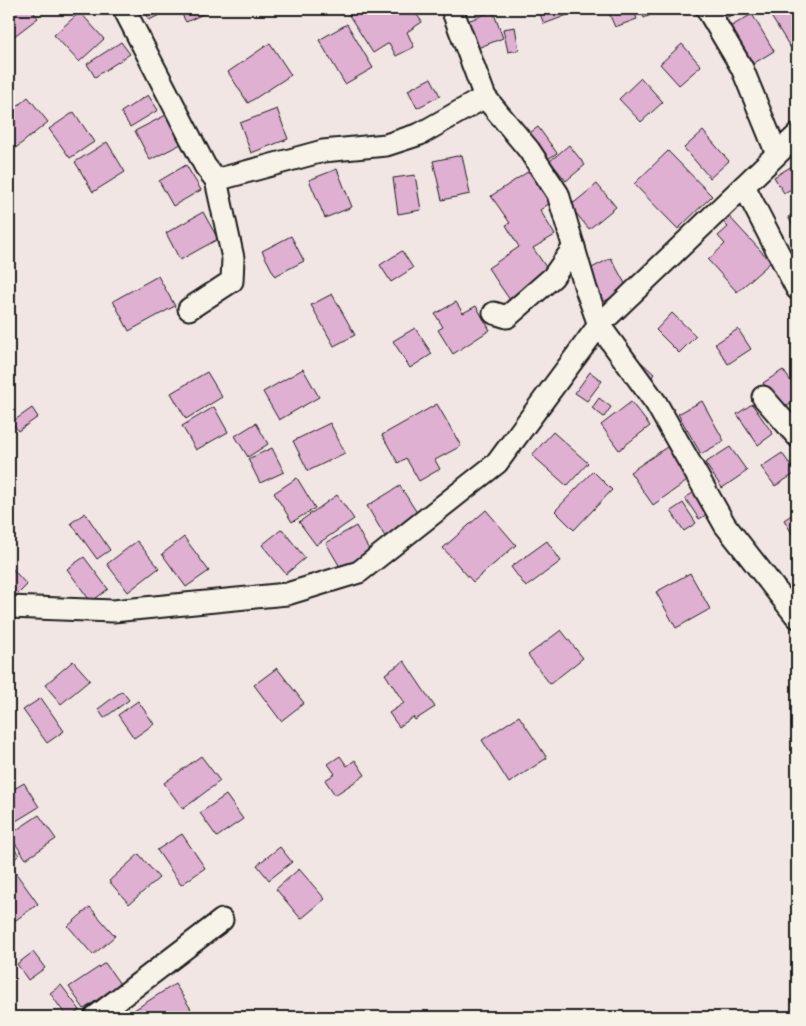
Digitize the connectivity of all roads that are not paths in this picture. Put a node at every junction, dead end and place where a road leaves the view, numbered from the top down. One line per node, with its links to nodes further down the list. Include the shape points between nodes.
1 (124, 9): 7 (street, via 205,166)
2 (452, 9): 4 (street)
3 (707, 9): 6 (street, via 742,68)
4 (485, 97): 7 (street, via 420,134 394,142 323,151); 9 (street, via 529,150 558,194)
5 (797, 135): 6 (street)
6 (777, 154): 8 (street)
7 (216, 180): 11 (street, via 233,258 232,281)
8 (744, 186): 10 (street); 13 (street)
9 (574, 248): 12 (street, via 553,277 507,317); 13 (street)
10 (797, 289)
11 (189, 309)
12 (494, 314)
13 (599, 324): 16 (street, via 498,463 359,572 287,594 133,610); 17 (street, via 656,403 725,524)
14 (762, 397): 15 (street)
15 (797, 436)
16 (9, 606)
17 (797, 617)
18 (222, 920): 19 (street)
19 (95, 1017)

